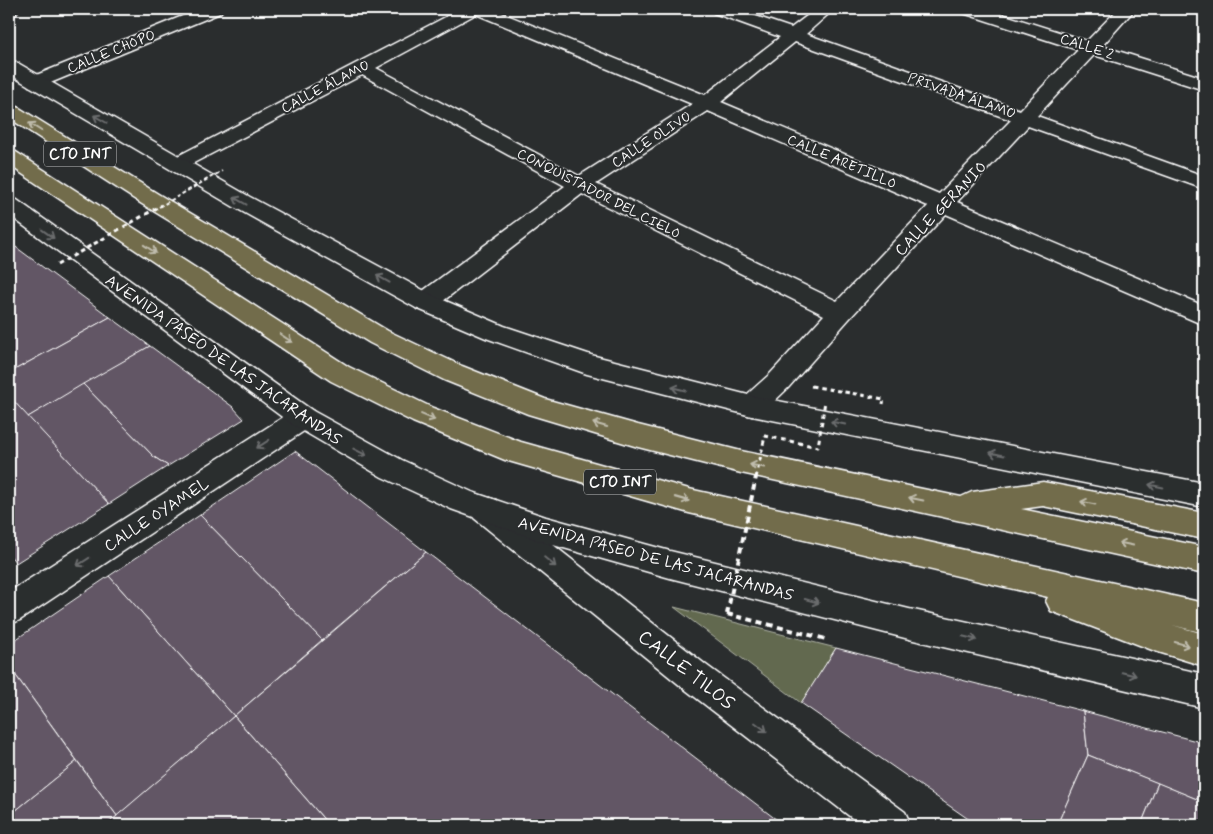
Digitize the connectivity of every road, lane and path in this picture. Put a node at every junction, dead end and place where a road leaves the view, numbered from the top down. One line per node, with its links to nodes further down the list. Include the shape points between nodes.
1 (214, 9): 12 (street, CALLE CHOPO)
2 (474, 9): 11 (street, CALLE ÁLAMO)
3 (478, 9): 14 (street, CALLE ARETILLO)
4 (720, 9): 8 (street, PRIVADA ÁLAMO)
5 (826, 9): 8 (street, CALLE OLIVO)
6 (970, 9): 9 (street, CALLE 2)
7 (1127, 9): 9 (street, CALLE GERANIO)
8 (791, 35): 14 (street, CALLE OLIVO); 16 (street, PRIVADA ÁLAMO)
9 (1092, 47): 13 (street, CALLE 2); 16 (street, CALLE GERANIO)
10 (9, 66): 12 (street, CTO INT)
11 (362, 67): 18 (street, CALLE ÁLAMO); 21 (street, CONQUISTADOR DEL CIELO)
12 (36, 82): 18 (street, CTO INT, one-way to 12)
13 (1204, 84)
14 (707, 103): 21 (street, CALLE OLIVO); 22 (street, CALLE ARETILLO)
15 (9, 110): 34 (highway, CTO INT, one-way to 15, via 741,462 638,436 538,407 453,373 371,332)
16 (1026, 118): 20 (street, PRIVADA ÁLAMO); 22 (street, CALLE GERANIO)
17 (9, 156): 39 (highway, CTO INT, one-way to 39, via 340,374 422,415 515,452 689,501)
18 (177, 164): 25 (street, CTO INT, one-way to 18)
19 (222, 171): 24 (path, bridge)
20 (1204, 183)
21 (580, 185): 25 (street, CALLE OLIVO); 26 (street, CONQUISTADOR DEL CIELO)
22 (944, 204): 26 (street, CALLE GERANIO); 27 (street, CALLE ARETILLO)
23 (9, 205): 32 (street, AVENIDA PASEO DE LAS JACARANDAS, one-way to 32)
24 (57, 265)
25 (426, 302): 31 (street, CTO INT, one-way to 25, via 587,364 495,332)
26 (840, 313): 28 (street, CALLE GERANIO)
27 (1204, 316)
28 (779, 381): 29 (path); 31 (street, CALLE GERANIO)
29 (884, 399)
30 (826, 401): 43 (path, bridge, via 818,447 765,436 727,614 826,639)
31 (752, 406): 33 (street, CTO INT, one-way to 31)
32 (303, 418): 35 (street, AVENIDA PASEO DE LAS JACARANDAS, one-way to 35, via 353,449); 41 (street, CALLE OYAMEL, one-way to 41)
33 (1204, 495)
34 (953, 507): 36 (highway, one-way to 34, via 1043,494); 37 (highway, CTO INT, one-way to 34)
35 (485, 509): 45 (street, AVENIDA PASEO DE LAS JACARANDAS, one-way to 45, via 572,539 847,610); 46 (street, CALLE TILOS, one-way to 46, via 694,676)
36 (1204, 526)
37 (1174, 555): 38 (highway, CTO INT); 40 (highway)
38 (1204, 561)
39 (972, 567): 42 (highway, CTO INT); 44 (highway, one-way to 44, via 1155,636)
40 (1204, 572)
41 (9, 610)
42 (1197, 613)
43 (826, 642)
44 (1204, 650)
45 (1204, 691)
46 (892, 825)

